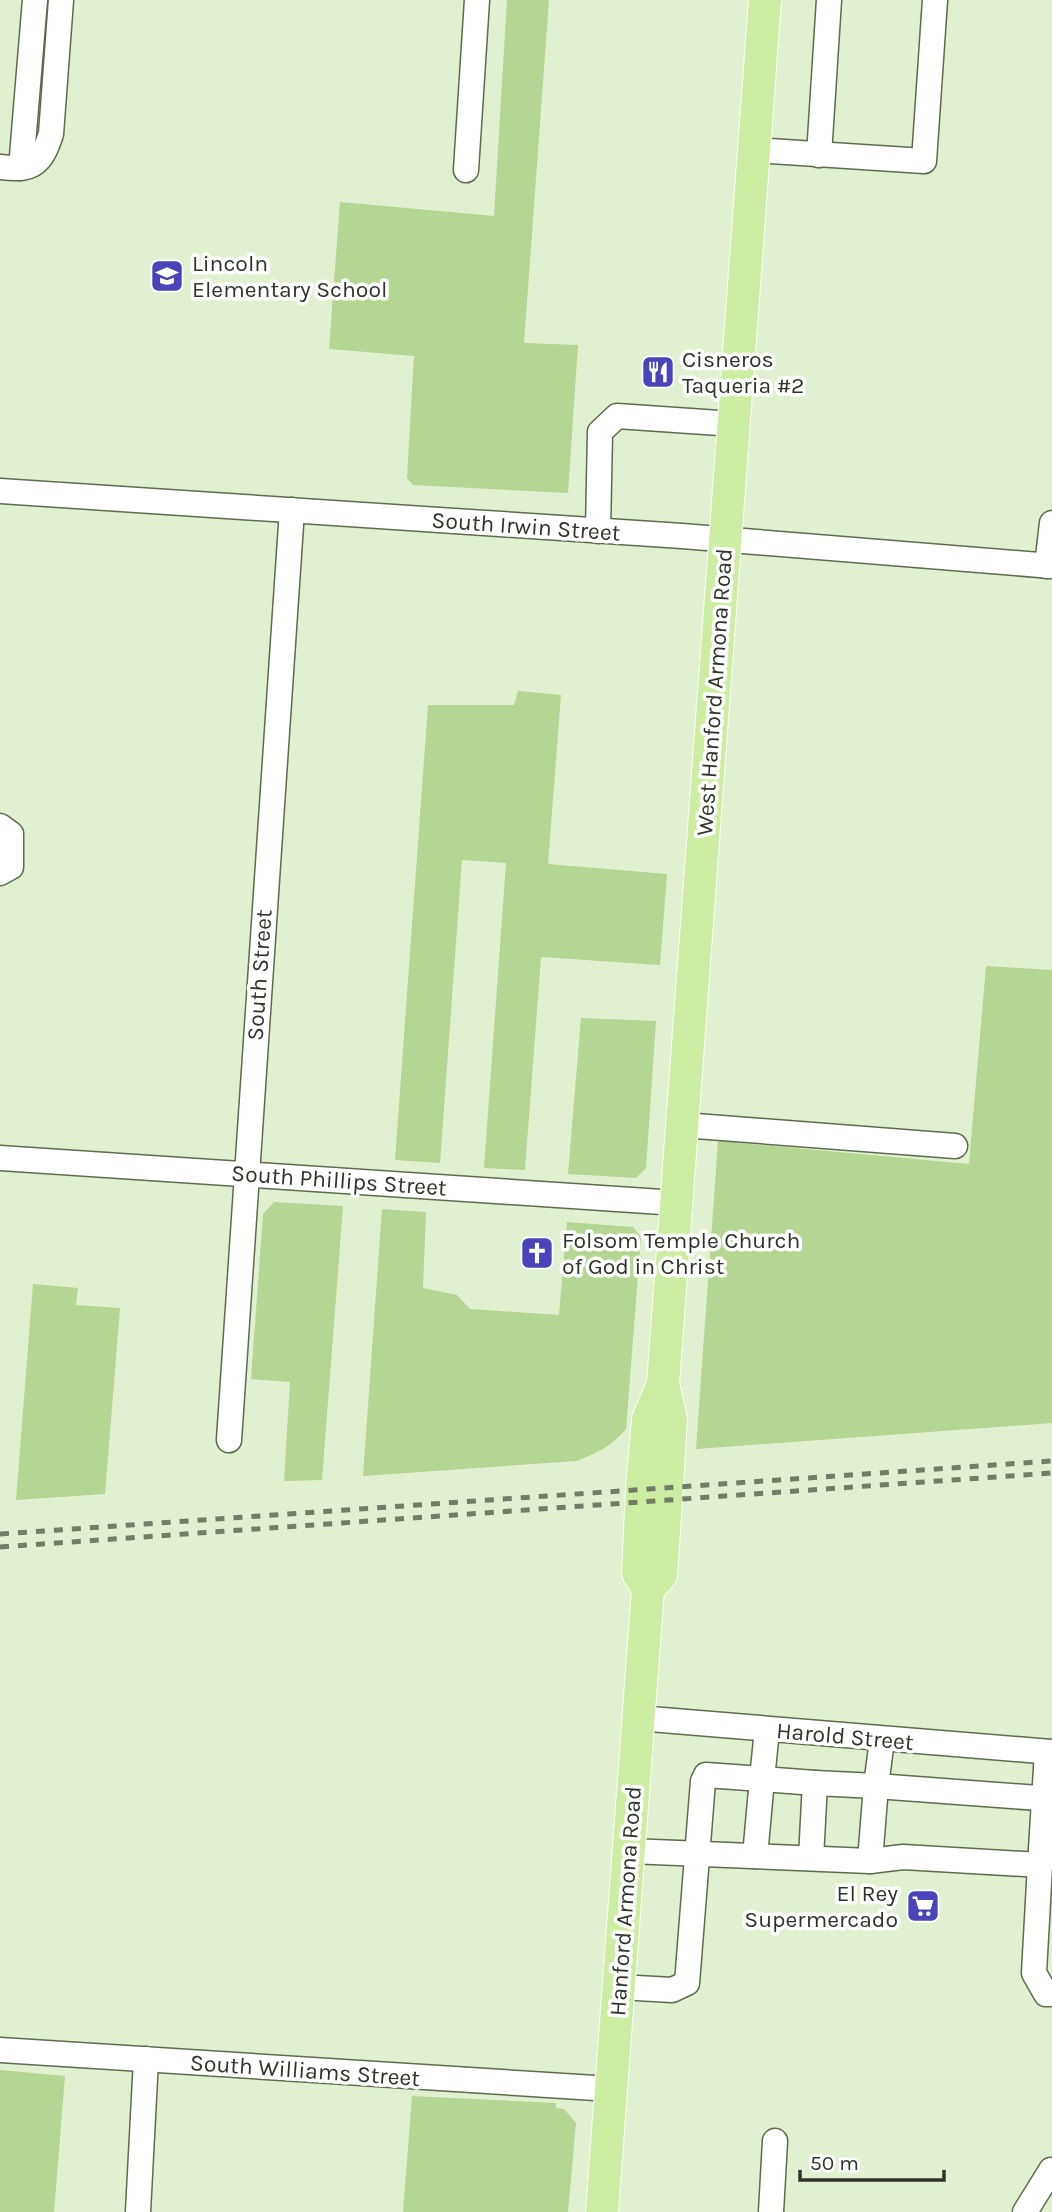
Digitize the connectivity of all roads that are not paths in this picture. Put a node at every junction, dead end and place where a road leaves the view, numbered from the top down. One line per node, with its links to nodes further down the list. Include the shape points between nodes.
1 (35, 0): 9 (street)
2 (61, 0): 9 (street, via 51,134 39,161 29,167)
3 (477, 0): 10 (street)
4 (765, 0): 7 (main road, West Hanford Armona Road)
5 (829, 0): 8 (street)
6 (935, 0): 8 (street, via 924,161)
7 (754, 150): 8 (street); 11 (main road, West Hanford Armona Road)
8 (819, 155)
9 (10, 167)
10 (466, 170)
11 (734, 424): 15 (street, via 617,416 600,432); 16 (main road, West Hanford Armona Road)
12 (0, 491): 13 (street, South Irwin Street)
13 (292, 510): 15 (street, South Irwin Street); 23 (street, South Street)
14 (1052, 523): 17 (street)
15 (598, 531): 16 (street, South Irwin Street)
16 (726, 540): 17 (street, South Irwin Street); 20 (main road, West Hanford Armona Road)
17 (1050, 566)
18 (0, 826): 19 (street, via 11,834 13,846 11,867)
19 (0, 873)
20 (683, 1125): 21 (street); 24 (main road, West Hanford Armona Road)
21 (955, 1146)
22 (0, 1158): 23 (street, South Phillips Street)
23 (246, 1173): 24 (street, South Phillips Street); 26 (street, South Street)
24 (677, 1203): 25 (main road, West Hanford Armona Road)
25 (663, 1384): 27 (main road, Hanford Armona Road, via 648,1419 642,1488 638,1573 648,1590)
26 (229, 1440)
27 (638, 1718): 28 (street, Harold Street); 35 (main road, Hanford Armona Road)
28 (767, 1730): 29 (street, Harold Street); 31 (street)
29 (882, 1740): 30 (street, Harold Street); 33 (street)
30 (1050, 1752): 34 (street)
31 (762, 1779): 32 (street); 36 (street, via 706,1774); 37 (street)
32 (815, 1783): 33 (street); 38 (street)
33 (876, 1786): 34 (street); 39 (street)
34 (1048, 1799): 40 (street)
35 (629, 1851): 36 (street); 41 (main road, Hanford Armona Road)
36 (697, 1854): 37 (street); 41 (street, via 687,1983 672,1990)
37 (755, 1856): 38 (street)
38 (811, 1858): 39 (street)
39 (870, 1861): 40 (street, via 903,1857)
40 (1040, 1865): 42 (street, via 1034,1973 1046,1994)
41 (619, 1987): 45 (main road, Hanford Armona Road)
42 (1052, 1994)
43 (0, 2050): 44 (street, South Williams Street)
44 (146, 2059): 45 (street, South Williams Street); 48 (street)
45 (611, 2089): 49 (main road, Hanford Armona Road)
46 (775, 2141): 50 (street)
47 (1051, 2170): 51 (street)
48 (138, 2212)
49 (601, 2212)
50 (771, 2212)
51 (1025, 2212)

